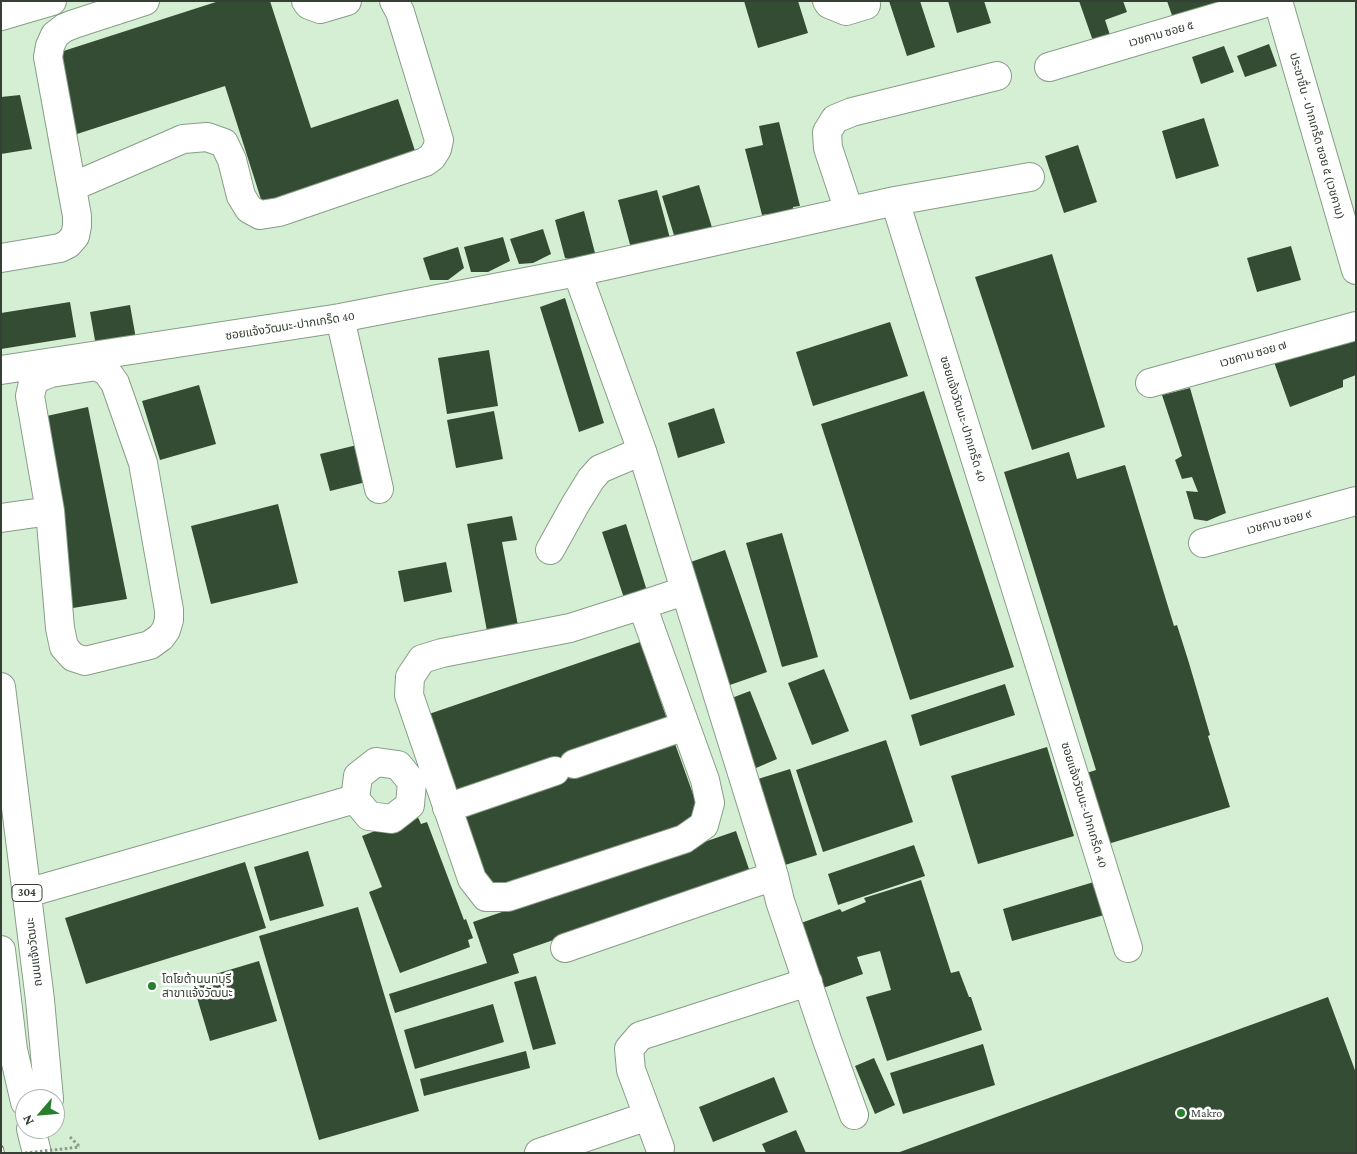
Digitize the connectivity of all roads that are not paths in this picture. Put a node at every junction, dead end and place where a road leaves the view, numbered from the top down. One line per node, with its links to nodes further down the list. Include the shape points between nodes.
1 (52, 1): 10 (street)
2 (145, 1): 14 (street, via 64,28 50,46 48,57)
3 (306, 1): 4 (street, via 320,9)
4 (347, 1)
5 (394, 1): 14 (street, via 439,140 432,157 425,162 279,212 260,215 249,208 241,196 224,143 206,137 184,139)
6 (827, 1): 9 (street, via 846,11)
7 (1272, 1): 11 (street, เวชคาม ซอย ๕)
8 (1278, 1): 18 (street, ประชาชื่น - ปากเกร็ด ซอย ๕ (เวชคาม))
9 (866, 5)
10 (1, 16)
11 (1049, 67)
12 (997, 76): 16 (street, via 835,119 827,132 828,148)
13 (1030, 177): 15 (street)
14 (72, 187): 17 (street, via 77,226 75,236 68,244)
15 (895, 201): 16 (street, ซอยแจ้งวัฒนะ-ปากเกร็ด 40); 40 (street, ซอยแจ้งวัฒนะ-ปากเกร็ด 40)
16 (849, 211): 19 (street, ซอยแจ้งวัฒนะ-ปากเกร็ด 40)
17 (1, 258)
18 (1356, 270)
19 (577, 272): 20 (street, ซอยแจ้งวัฒนะ-ปากเกร็ด 40); 24 (street)
20 (340, 318): 22 (street, ซอยแจ้งวัฒนะ-ปากเกร็ด 40); 25 (street)
21 (1356, 326): 23 (street, เวชคาม ซอย ๗)
22 (1, 370)
23 (1150, 383)
24 (642, 451): 30 (street, via 600,468); 31 (street)
25 (379, 489)
26 (1356, 501): 29 (street, เวชคาม ซอย ๙)
27 (50, 511): 27 (street, via 30,396 33,383 50,373 97,366 103,368 115,383 143,463 169,610 166,630 161,637 150,644 85,661 73,657 64,646 60,628); 28 (street)
28 (1, 518)
29 (1203, 543)
30 (550, 550)
31 (684, 591): 32 (street); 37 (street)
32 (642, 605): 34 (street); 36 (street, via 570,628 422,659 410,677 409,695)
33 (1, 687): 38 (street, ถนนแจ้งวัฒนะ / 304)
34 (685, 726): 36 (street); 36 (street, via 710,803 704,825 684,839 508,897 486,897 472,879)
35 (355, 798): 38 (street)
36 (447, 808)
37 (774, 876): 39 (street); 42 (street)
38 (27, 893): 44 (street, ถนนแจ้งวัฒนะ / 304)
39 (565, 948)
40 (1128, 948)
41 (1, 950): 43 (street, via 13,1050)
42 (808, 982): 45 (street); 46 (street, via 640,1036 629,1049 632,1070)
43 (22, 1089)
44 (47, 1089)
45 (854, 1115)
46 (648, 1116): 48 (street); 50 (street)
47 (33, 1139): 49 (street)
48 (660, 1148)
49 (36, 1153)
50 (539, 1153)

